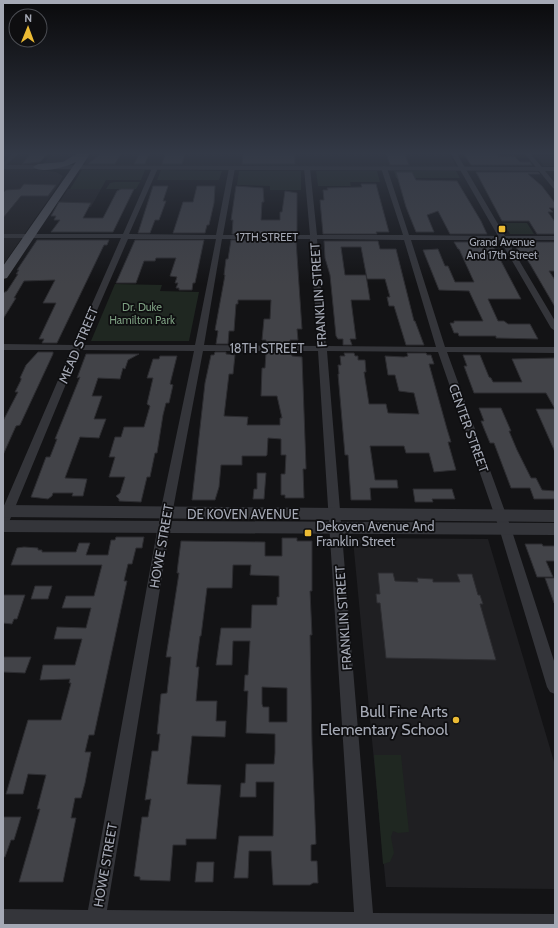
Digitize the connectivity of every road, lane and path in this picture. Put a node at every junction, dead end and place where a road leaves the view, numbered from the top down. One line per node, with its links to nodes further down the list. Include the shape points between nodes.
1 (56, 197): 8 (main road)
2 (141, 197): 9 (street, MEAD STREET)
3 (226, 197): 10 (street, HOWE STREET)
4 (310, 197): 11 (street, FRANKLIN STREET)
5 (393, 197): 12 (street, CENTER STREET)
6 (479, 197): 13 (street)
7 (3, 236): 8 (street, 17TH STREET)
8 (30, 236): 9 (street, 17TH STREET); 15 (main road)
9 (124, 236): 10 (street, 17TH STREET); 18 (street, MEAD STREET)
10 (219, 237): 11 (street, 17TH STREET); 19 (street, HOWE STREET)
11 (314, 237): 12 (street, 17TH STREET); 20 (street, FRANKLIN STREET)
12 (406, 238): 13 (street, 17TH STREET); 21 (street, CENTER STREET)
13 (503, 238): 14 (street, 17TH STREET); 16 (street)
14 (555, 238)
15 (3, 275)
16 (555, 328)
17 (3, 347): 18 (street, 18TH STREET)
18 (77, 347): 19 (street, 18TH STREET); 24 (street, MEAD STREET)
19 (199, 348): 20 (street, 18TH STREET); 25 (street, HOWE STREET)
20 (322, 348): 21 (street, 18TH STREET); 26 (street, FRANKLIN STREET)
21 (442, 349): 22 (street, 18TH STREET); 27 (street, CENTER STREET)
22 (555, 350)
23 (555, 516): 27 (street, DE KOVEN AVENUE)
24 (4, 518): 25 (street, DE KOVEN AVENUE)
25 (165, 520): 26 (street, DE KOVEN AVENUE); 31 (street, HOWE STREET)
26 (336, 521): 27 (street, DE KOVEN AVENUE); 32 (street, FRANKLIN STREET)
27 (502, 522): 28 (street, DE KOVEN AVENUE); 29 (street, CENTER STREET)
28 (555, 529)
29 (555, 688)
30 (3, 919): 31 (street)
31 (95, 923): 32 (street)
32 (364, 924): 33 (street)
33 (555, 924)

